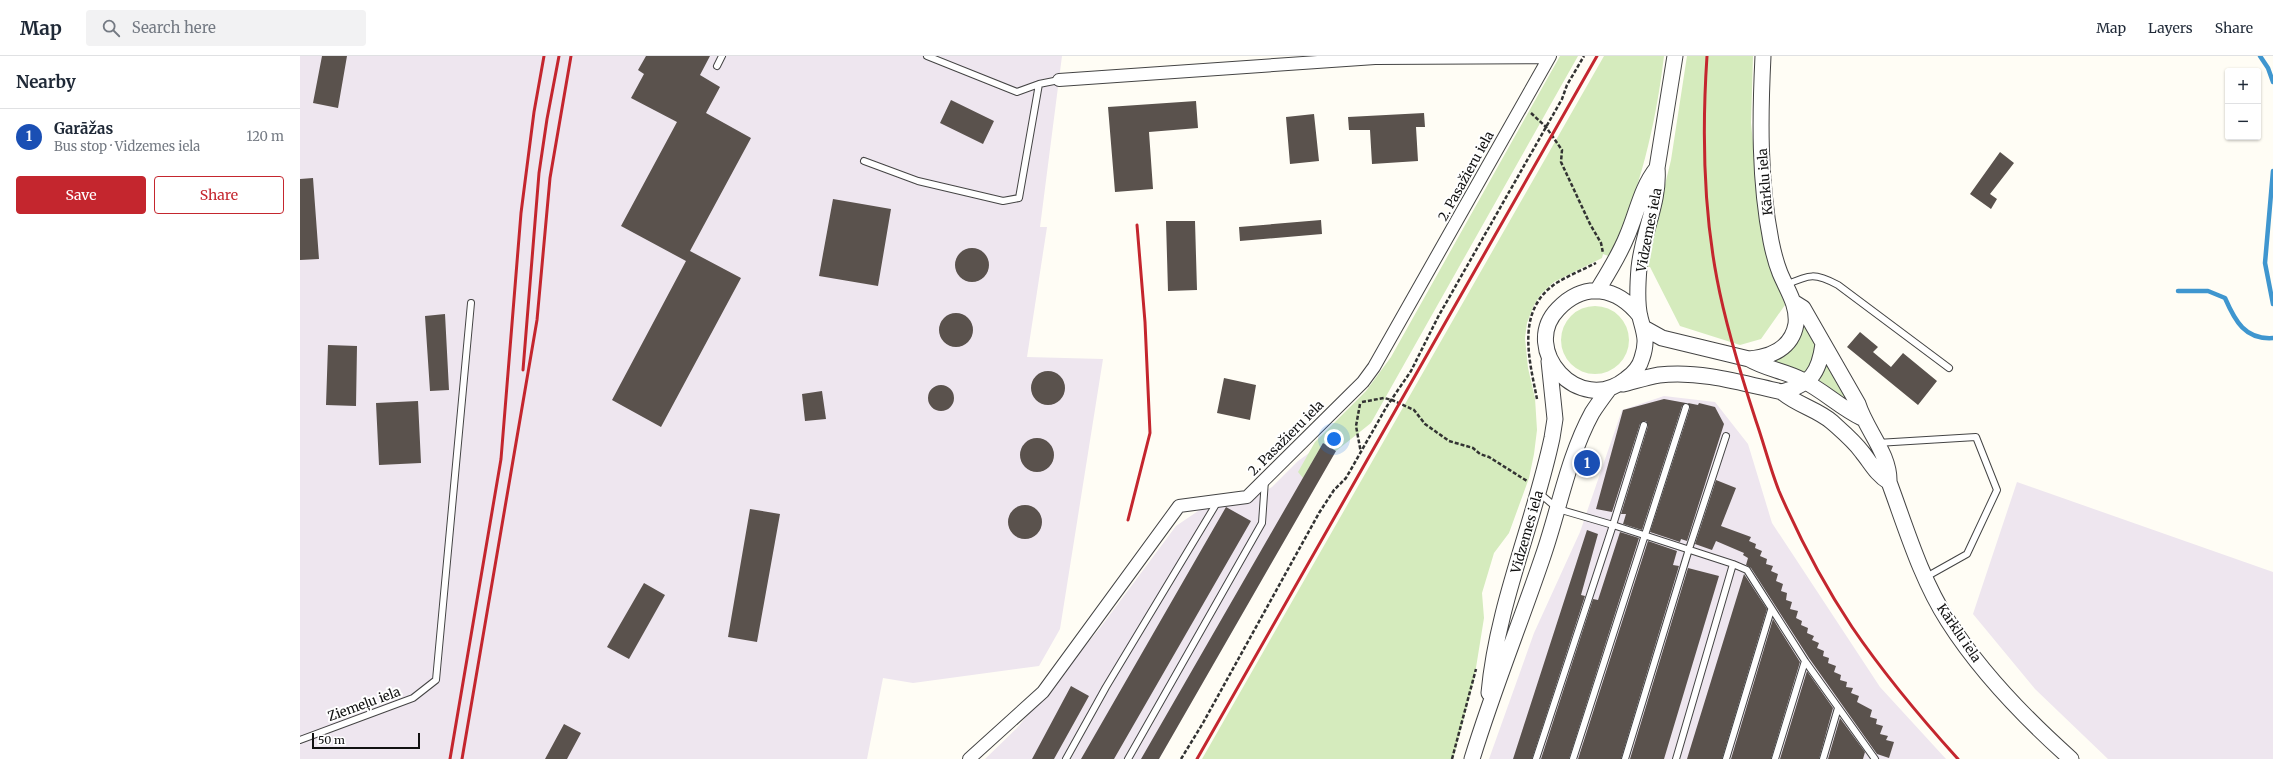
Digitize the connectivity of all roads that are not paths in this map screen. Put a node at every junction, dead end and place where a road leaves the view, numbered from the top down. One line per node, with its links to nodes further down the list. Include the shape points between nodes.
1 (722, 56): 6 (lane)
2 (927, 56): 8 (lane, via 1017,92)
3 (1675, 56): 10 (street, Vidzemes iela)
4 (1763, 56): 11 (street, Kārklu iela, via 1760,110 1765,196 1771,241)
5 (1549, 57): 7 (street, via 1375,58); 28 (street, 2. Pasažieru iela, via 1374,367 1363,382)
6 (717, 66)
7 (1059, 80): 8 (lane)
8 (1039, 84): 9 (lane, via 1018,198 1003,201 918,181)
9 (864, 161)
10 (1657, 168): 12 (street, Vidzemes iela, via 1647,181 1616,262); 15 (street, Vidzemes iela, via 1658,184 1639,268)
11 (1786, 285): 14 (street, Kārklu iela); 19 (lane, via 1801,278 1819,275 1838,285)
12 (1597, 290): 15 (street, Vidzemes iela, via 1610,292 1622,298); 17 (street, Vidzemes iela, via 1581,293 1566,300 1555,312 1548,326 1546,342)
13 (471, 303): 42 (lane, Ziemeļu iela, via 436,680 413,698)
14 (1795, 303): 16 (street, Kārklu iela, via 1802,308); 18 (street, Kārklu iela, via 1796,323 1793,335 1786,345 1763,358)
15 (1642, 322): 18 (street, Kārklu iela, via 1662,338); 21 (street, Vidzemes iela, via 1646,344 1642,360 1633,374)
16 (1823, 344): 20 (street, via 1821,361); 24 (street, Kārklu iela, via 1858,404)
17 (1549, 358): 21 (street, via 1555,368 1573,385 1585,389); 30 (street, Vidzemes iela, via 1554,418 1546,465)
18 (1750, 359): 20 (street, Kārklu iela, via 1762,366)
19 (1949, 368)
20 (1807, 382): 22 (street); 24 (street, Kārklu iela)
21 (1615, 386): 22 (street, Kārklu iela, via 1659,375 1683,374 1708,376); 32 (street, Vidzemes iela, via 1592,413 1580,438)
22 (1782, 392): 29 (street, Kārklu iela, via 1830,421 1862,451 1879,476)
23 (1686, 407): 34 (lane)
24 (1862, 418): 27 (street, Kārklu iela)
25 (1644, 425): 33 (lane)
26 (1726, 436): 35 (lane)
27 (1877, 443): 29 (street, Kārklu iela, via 1889,472); 37 (lane, via 1976,437 1997,490 1967,554)
28 (1265, 479): 31 (street, 2. Pasažieru iela, via 1247,497); 46 (lane, via 1262,522)
29 (1889, 482): 37 (street, Kārklu iela)
30 (1534, 487): 32 (lane); 40 (street, Vidzemes iela, via 1527,527 1491,668)
31 (1218, 501): 44 (street, 2. Pasažieru iela, via 1179,506 1043,692); 45 (lane, via 1106,687)
32 (1558, 509): 33 (lane); 40 (street, Vidzemes iela, via 1518,630)
33 (1613, 525): 34 (lane); 48 (lane)
34 (1644, 535): 35 (lane); 49 (lane)
35 (1689, 549): 36 (lane); 50 (lane)
36 (1733, 564): 38 (lane, via 1747,570); 51 (lane)
37 (1926, 577): 55 (street, Kārklu iela, via 1948,620 1978,662 2044,735)
38 (1771, 610): 39 (lane); 52 (lane)
39 (1804, 661): 41 (lane); 53 (lane)
40 (1488, 706): 47 (street, Vidzemes iela)
41 (1838, 708): 43 (lane); 54 (lane)
42 (300, 740)
43 (1873, 758)
44 (969, 759)
45 (1066, 759)
46 (1128, 759)
47 (1472, 759)
48 (1536, 759)
49 (1573, 759)
50 (1624, 759)
51 (1676, 759)
52 (1726, 759)
53 (1775, 759)
54 (1823, 759)
55 (2070, 759)

